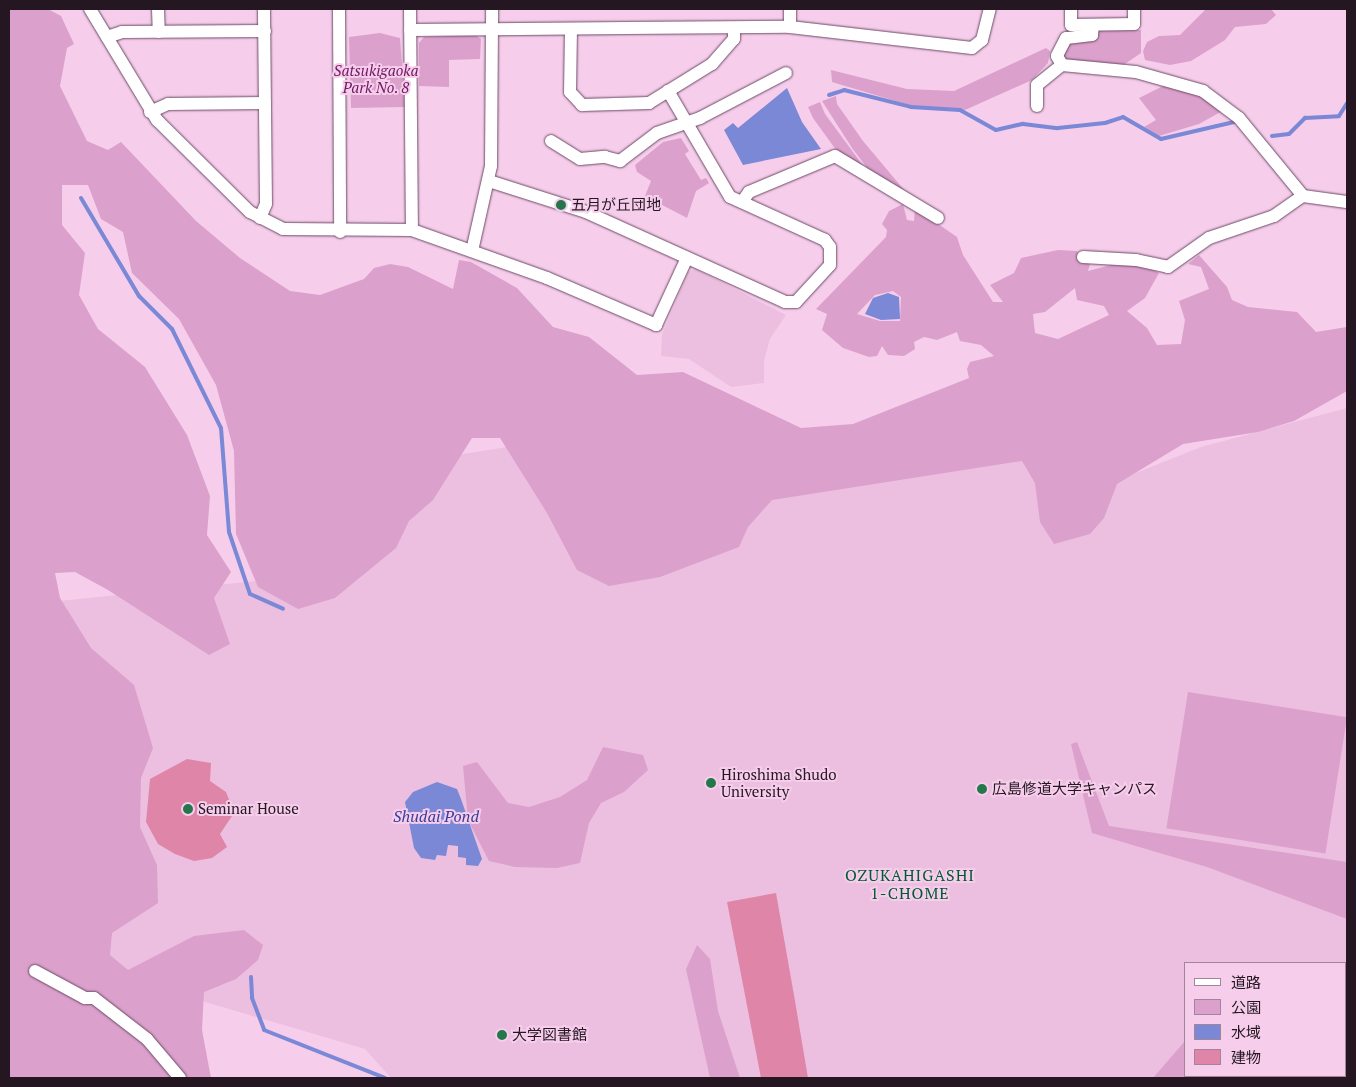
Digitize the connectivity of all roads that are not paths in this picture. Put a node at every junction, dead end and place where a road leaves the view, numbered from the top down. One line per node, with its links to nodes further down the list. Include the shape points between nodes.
1 (90, 9): 19 (street)
2 (158, 9): 18 (street)
3 (264, 9): 17 (street)
4 (339, 9): 35 (street)
5 (410, 9): 15 (street)
6 (492, 9): 16 (street)
7 (790, 9): 12 (street)
8 (990, 9): 12 (street, via 982,40 972,48)
9 (1070, 9): 11 (street, via 1071,25)
10 (1134, 9): 11 (street, via 1134,24)
11 (1093, 25): 20 (street, via 1092,35 1066,38 1057,56)
12 (790, 27): 13 (street)
13 (734, 28): 14 (street); 22 (street, via 734,39 712,64)
14 (571, 29): 16 (street); 22 (street, via 570,92 577,104 646,104)
15 (410, 30): 16 (street); 34 (street)
16 (492, 30): 28 (street)
17 (265, 31): 18 (street); 23 (street)
18 (159, 32): 19 (street, via 122,32)
19 (107, 38): 25 (street)
20 (1062, 65): 24 (street, via 1037,85); 29 (street, via 1136,72 1208,93 1239,118)
21 (786, 74): 26 (street)
22 (668, 91): 26 (street)
23 (266, 103): 25 (street, via 168,104); 32 (street, via 266,204)
24 (1038, 106)
25 (150, 112): 32 (street)
26 (687, 123): 27 (street, via 658,133 620,161 605,157 580,159); 30 (street, via 730,197)
27 (551, 141)
28 (489, 181): 36 (street); 37 (street, via 586,212)
29 (1303, 196): 31 (street); 38 (street, via 1274,216 1209,238 1168,267 1136,260)
30 (742, 202): 33 (street, via 749,192 834,156); 37 (street, via 825,240 830,247 830,265 796,302 785,302)
31 (1347, 202)
32 (260, 218): 35 (street, via 291,231)
33 (938, 218)
34 (412, 230): 35 (street); 36 (street)
35 (340, 232)
36 (472, 251): 37 (street, via 547,278 656,325)
37 (687, 258)
38 (1083, 258)
39 (35, 971): 40 (street, via 100,1002 147,1039)
40 (180, 1078)

